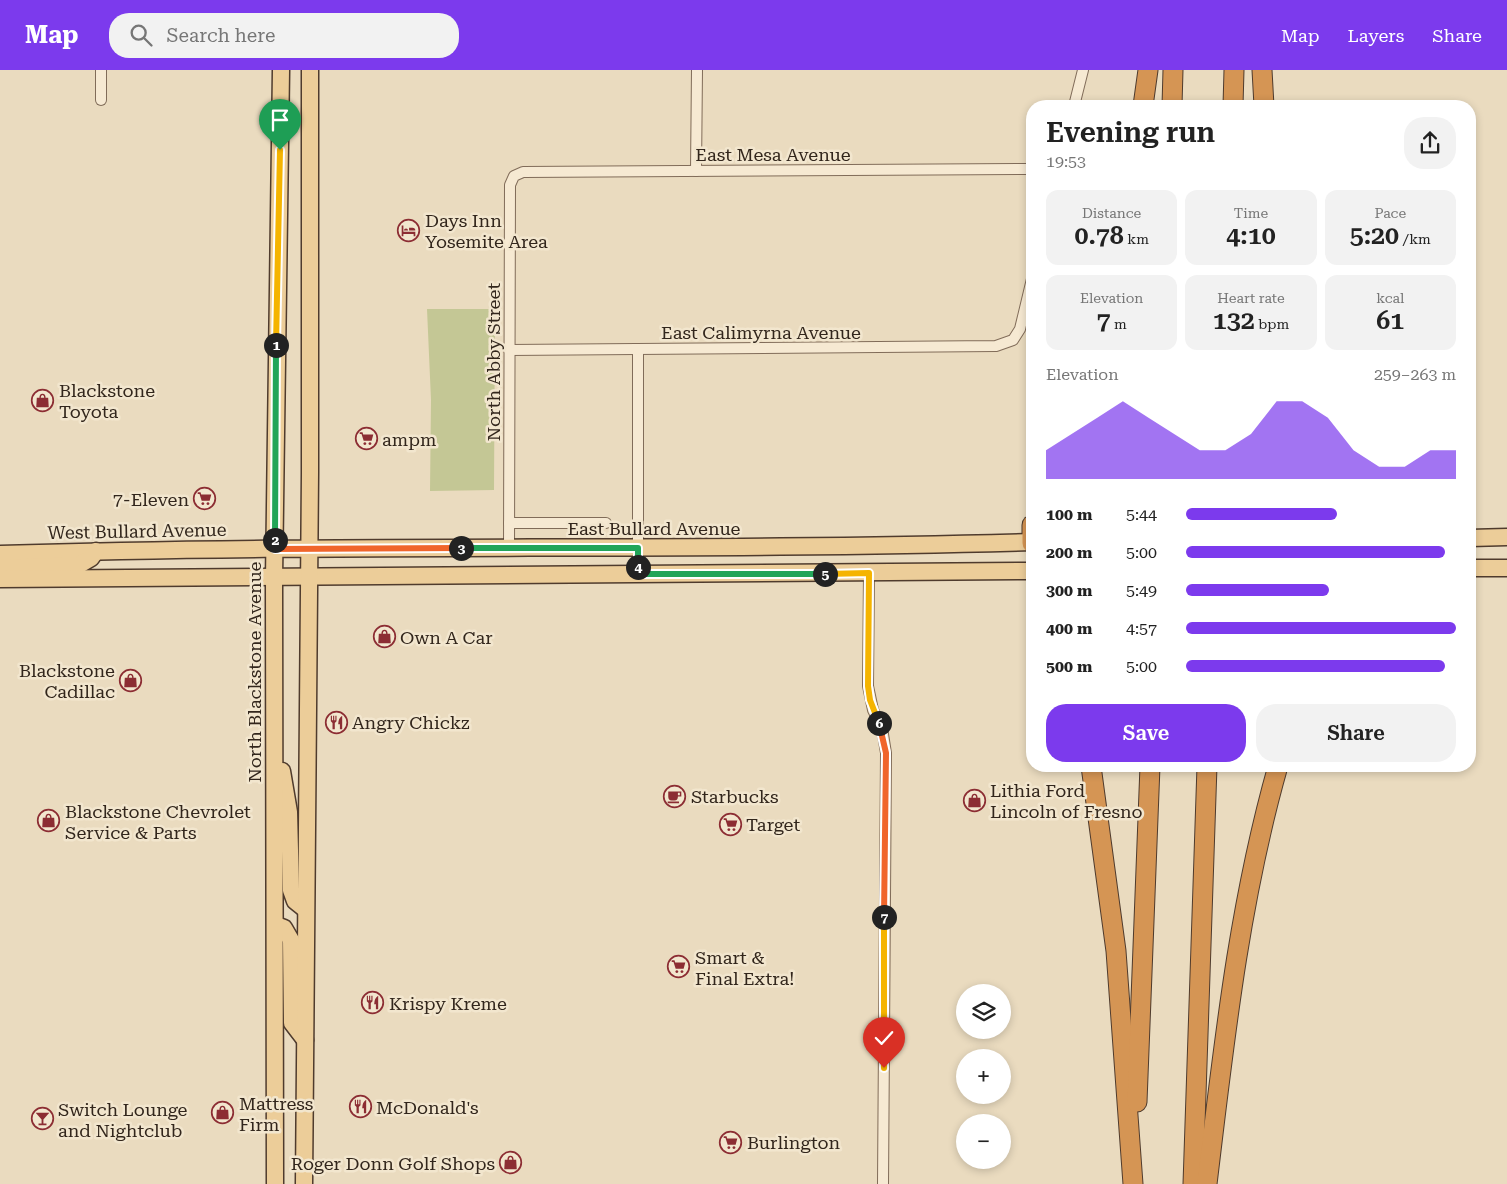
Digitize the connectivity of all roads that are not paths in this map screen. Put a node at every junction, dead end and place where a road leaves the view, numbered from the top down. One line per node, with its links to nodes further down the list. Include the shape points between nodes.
1 (101, 70): 10 (street)
2 (281, 70): 29 (main road, North Blackstone Avenue)
3 (310, 70): 30 (main road)
4 (697, 70): 17 (street)
5 (1083, 70): 11 (street)
6 (1148, 70): 12 (highway)
7 (1173, 70): 13 (highway)
8 (1234, 70): 14 (highway)
9 (1262, 70): 15 (highway)
10 (101, 100)
11 (1076, 100)
12 (1144, 100)
13 (1172, 100)
14 (1233, 100)
15 (1264, 100)
16 (1026, 169): 17 (street, East Mesa Avenue)
17 (696, 171): 18 (street, East Mesa Avenue, via 523,172)
18 (514, 176): 21 (street, North Abby Street, via 510,185)
19 (1026, 304): 20 (street, East Calimyrna Avenue, via 1020,329 1013,340 996,346)
20 (638, 349): 21 (street, East Calimyrna Avenue); 28 (street)
21 (509, 350): 22 (street, North Abby Street)
22 (509, 523): 23 (street); 27 (street, North Abby Street)
23 (606, 523)
24 (1507, 537): 25 (main road)
25 (1476, 538)
26 (1026, 542): 28 (main road, East Bullard Avenue)
27 (509, 548): 28 (main road, East Bullard Avenue); 30 (main road, East Bullard Avenue)
28 (638, 548): 38 (street)
29 (275, 549): 30 (main road, East Bullard Avenue); 31 (main road, West Bullard Avenue); 40 (main road, North Blackstone Avenue)
30 (309, 549): 39 (main road)
31 (96, 551): 32 (main road, West Bullard Avenue); 33 (main road, via 91,558 79,564)
32 (0, 554)
33 (0, 568)
34 (1476, 568): 35 (main road)
35 (1507, 568)
36 (1026, 572): 37 (main road)
37 (869, 573): 38 (main road); 52 (street, via 868,686 873,710 882,728 886,753)
38 (638, 574): 39 (main road)
39 (309, 578): 40 (main road); 47 (main road)
40 (274, 579): 41 (main road); 42 (main road, North Blackstone Avenue)
41 (0, 580)
42 (273, 722): 47 (main road, via 289,812 291,890 295,901); 48 (main road, North Blackstone Avenue)
43 (1092, 772): 53 (highway, via 1116,950)
44 (1150, 772): 53 (highway)
45 (1206, 772): 54 (highway)
46 (1276, 772): 55 (highway, via 1258,843 1235,959)
47 (305, 909): 49 (main road)
48 (276, 925): 49 (main road, via 284,928 291,940 292,1023); 50 (main road, North Blackstone Avenue)
49 (305, 1040): 51 (main road)
50 (275, 1184)
51 (304, 1184)
52 (883, 1184)
53 (1134, 1184)
54 (1193, 1184)
55 (1207, 1184)

